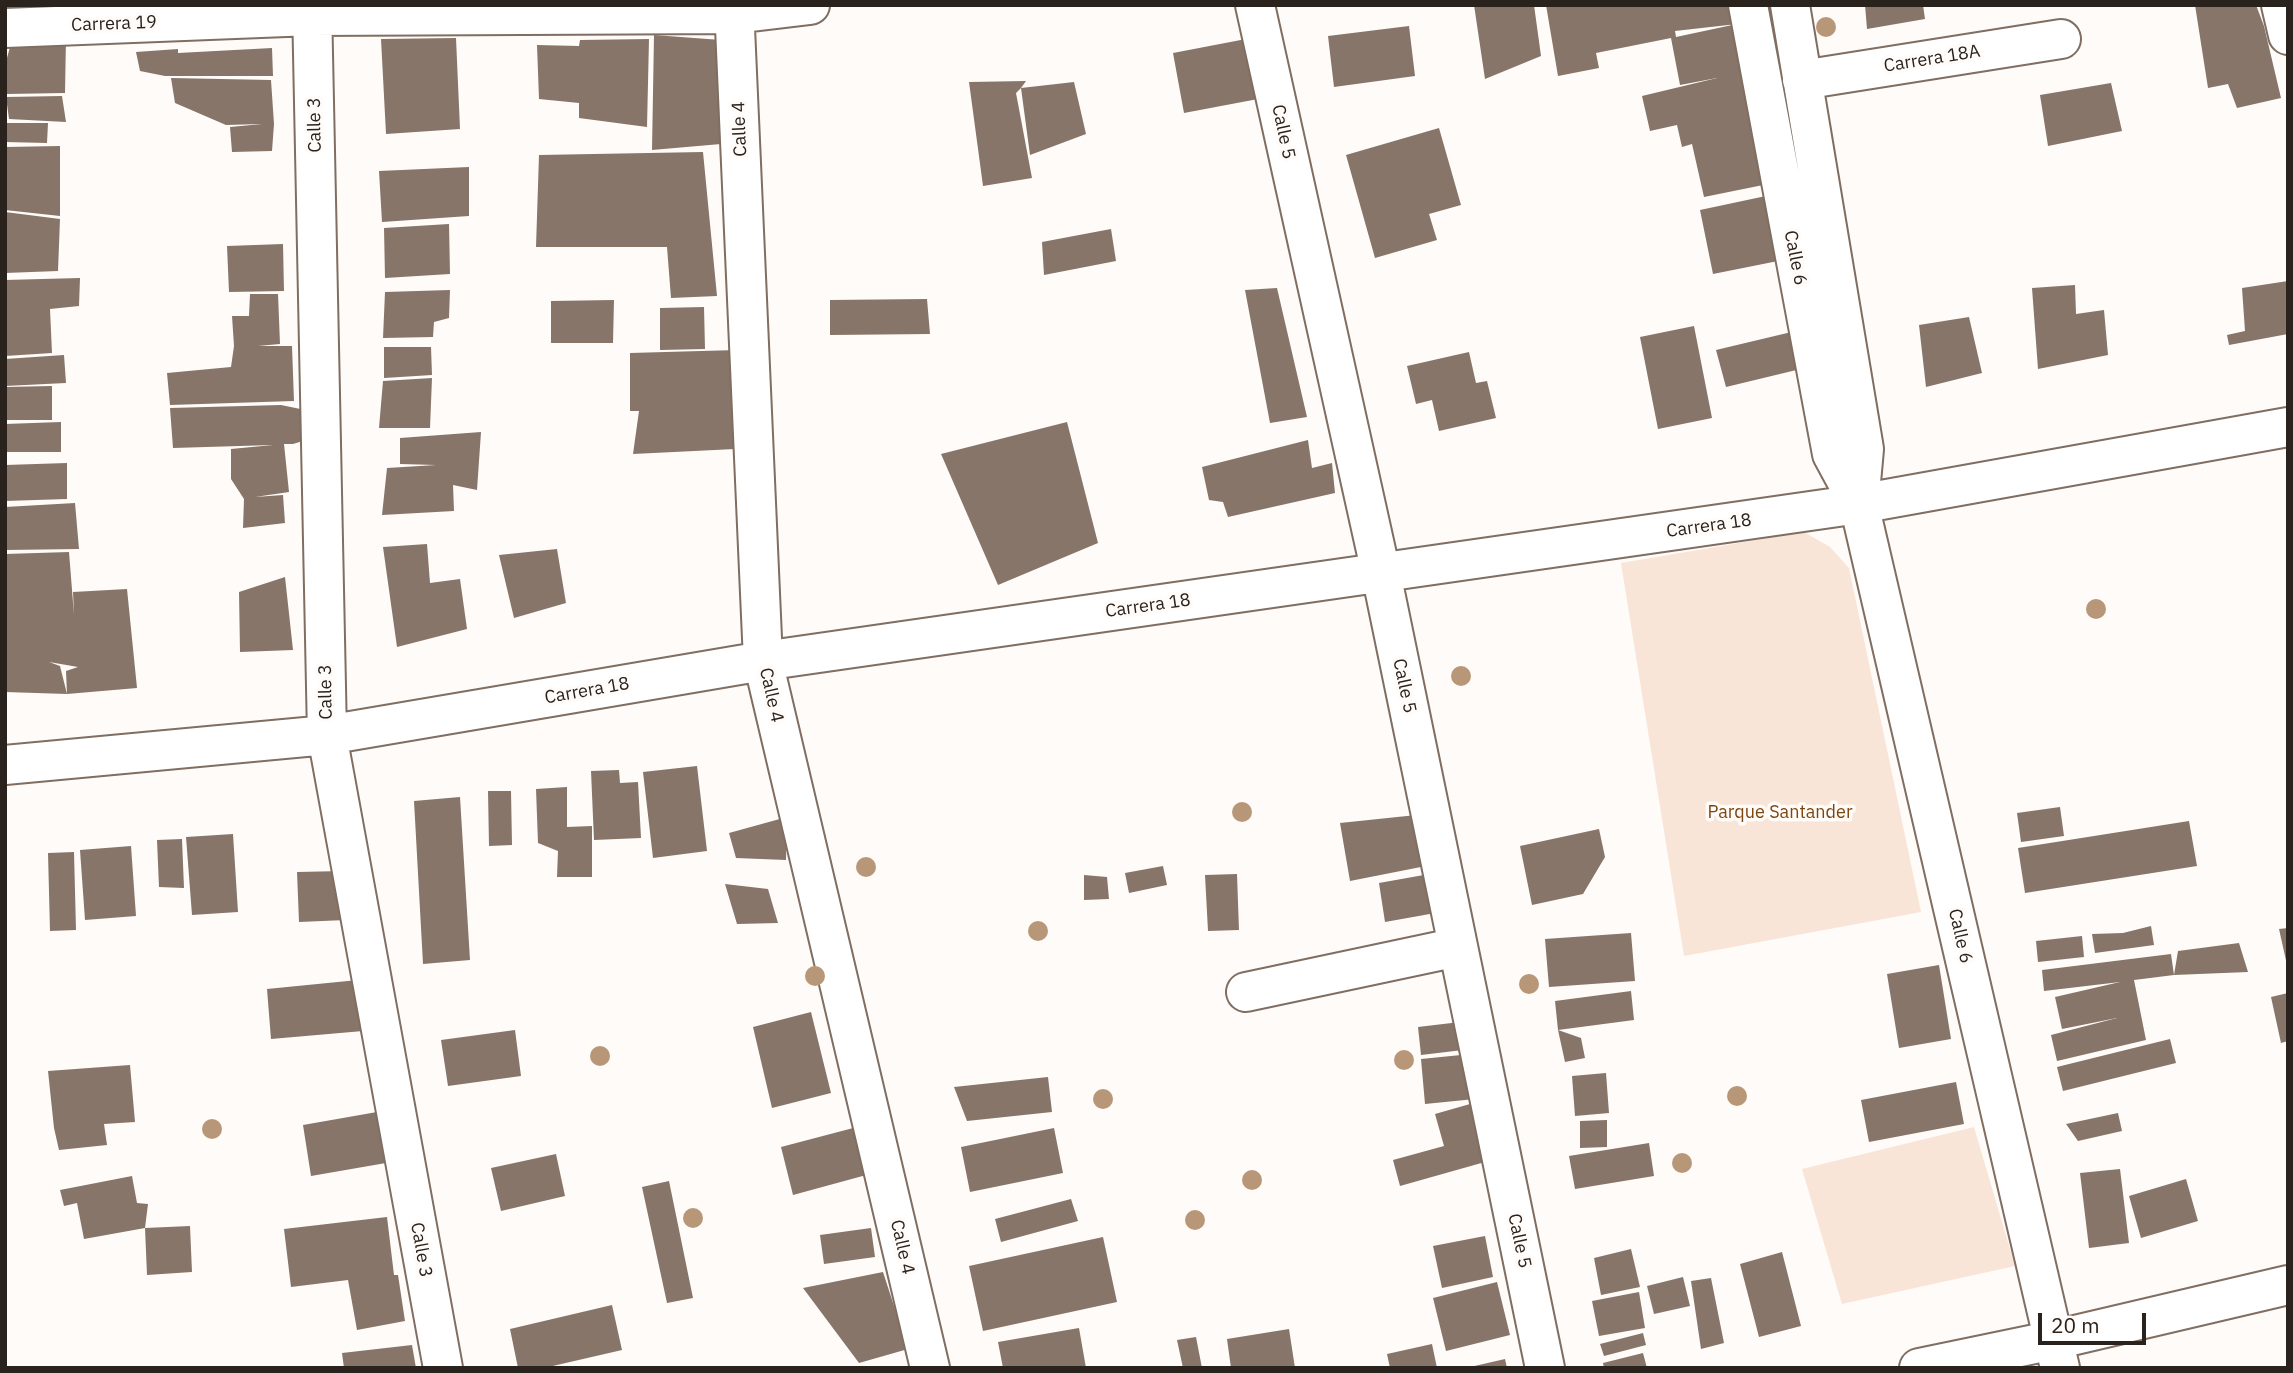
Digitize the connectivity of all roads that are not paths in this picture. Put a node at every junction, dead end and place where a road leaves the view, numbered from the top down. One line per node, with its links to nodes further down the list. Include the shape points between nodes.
1 (810, 5): 6 (street, Carrera 19)
2 (1255, 5): 14 (street, Calle 5)
3 (1748, 5): 13 (street, Calle 6, via 1832,454)
4 (1790, 5): 11 (street, Calle 6)
5 (2281, 5): 9 (street)
6 (735, 10): 7 (street, Carrera 19); 15 (street, Calle 4)
7 (312, 11): 8 (street, Carrera 19); 16 (street, Calle 3)
8 (5, 28)
9 (2288, 35)
10 (2061, 39): 11 (street, Carrera 18A)
11 (1802, 80): 13 (street, Calle 6, via 1864,449)
12 (2288, 428): 13 (street, Carrera 18)
13 (1859, 504): 14 (street, Carrera 18); 21 (street, Calle 6)
14 (1381, 573): 15 (street, Carrera 18); 18 (street, Calle 5)
15 (763, 661): 16 (street, Carrera 18); 23 (street, Calle 4)
16 (327, 735): 17 (street, Carrera 18); 22 (street, Calle 3)
17 (5, 765)
18 (1458, 947): 19 (street); 24 (street, Calle 5)
19 (1246, 992)
20 (2288, 1285): 21 (street)
21 (2057, 1354): 25 (street)
22 (443, 1368)
23 (930, 1368)
24 (1545, 1368)
25 (1919, 1368)

